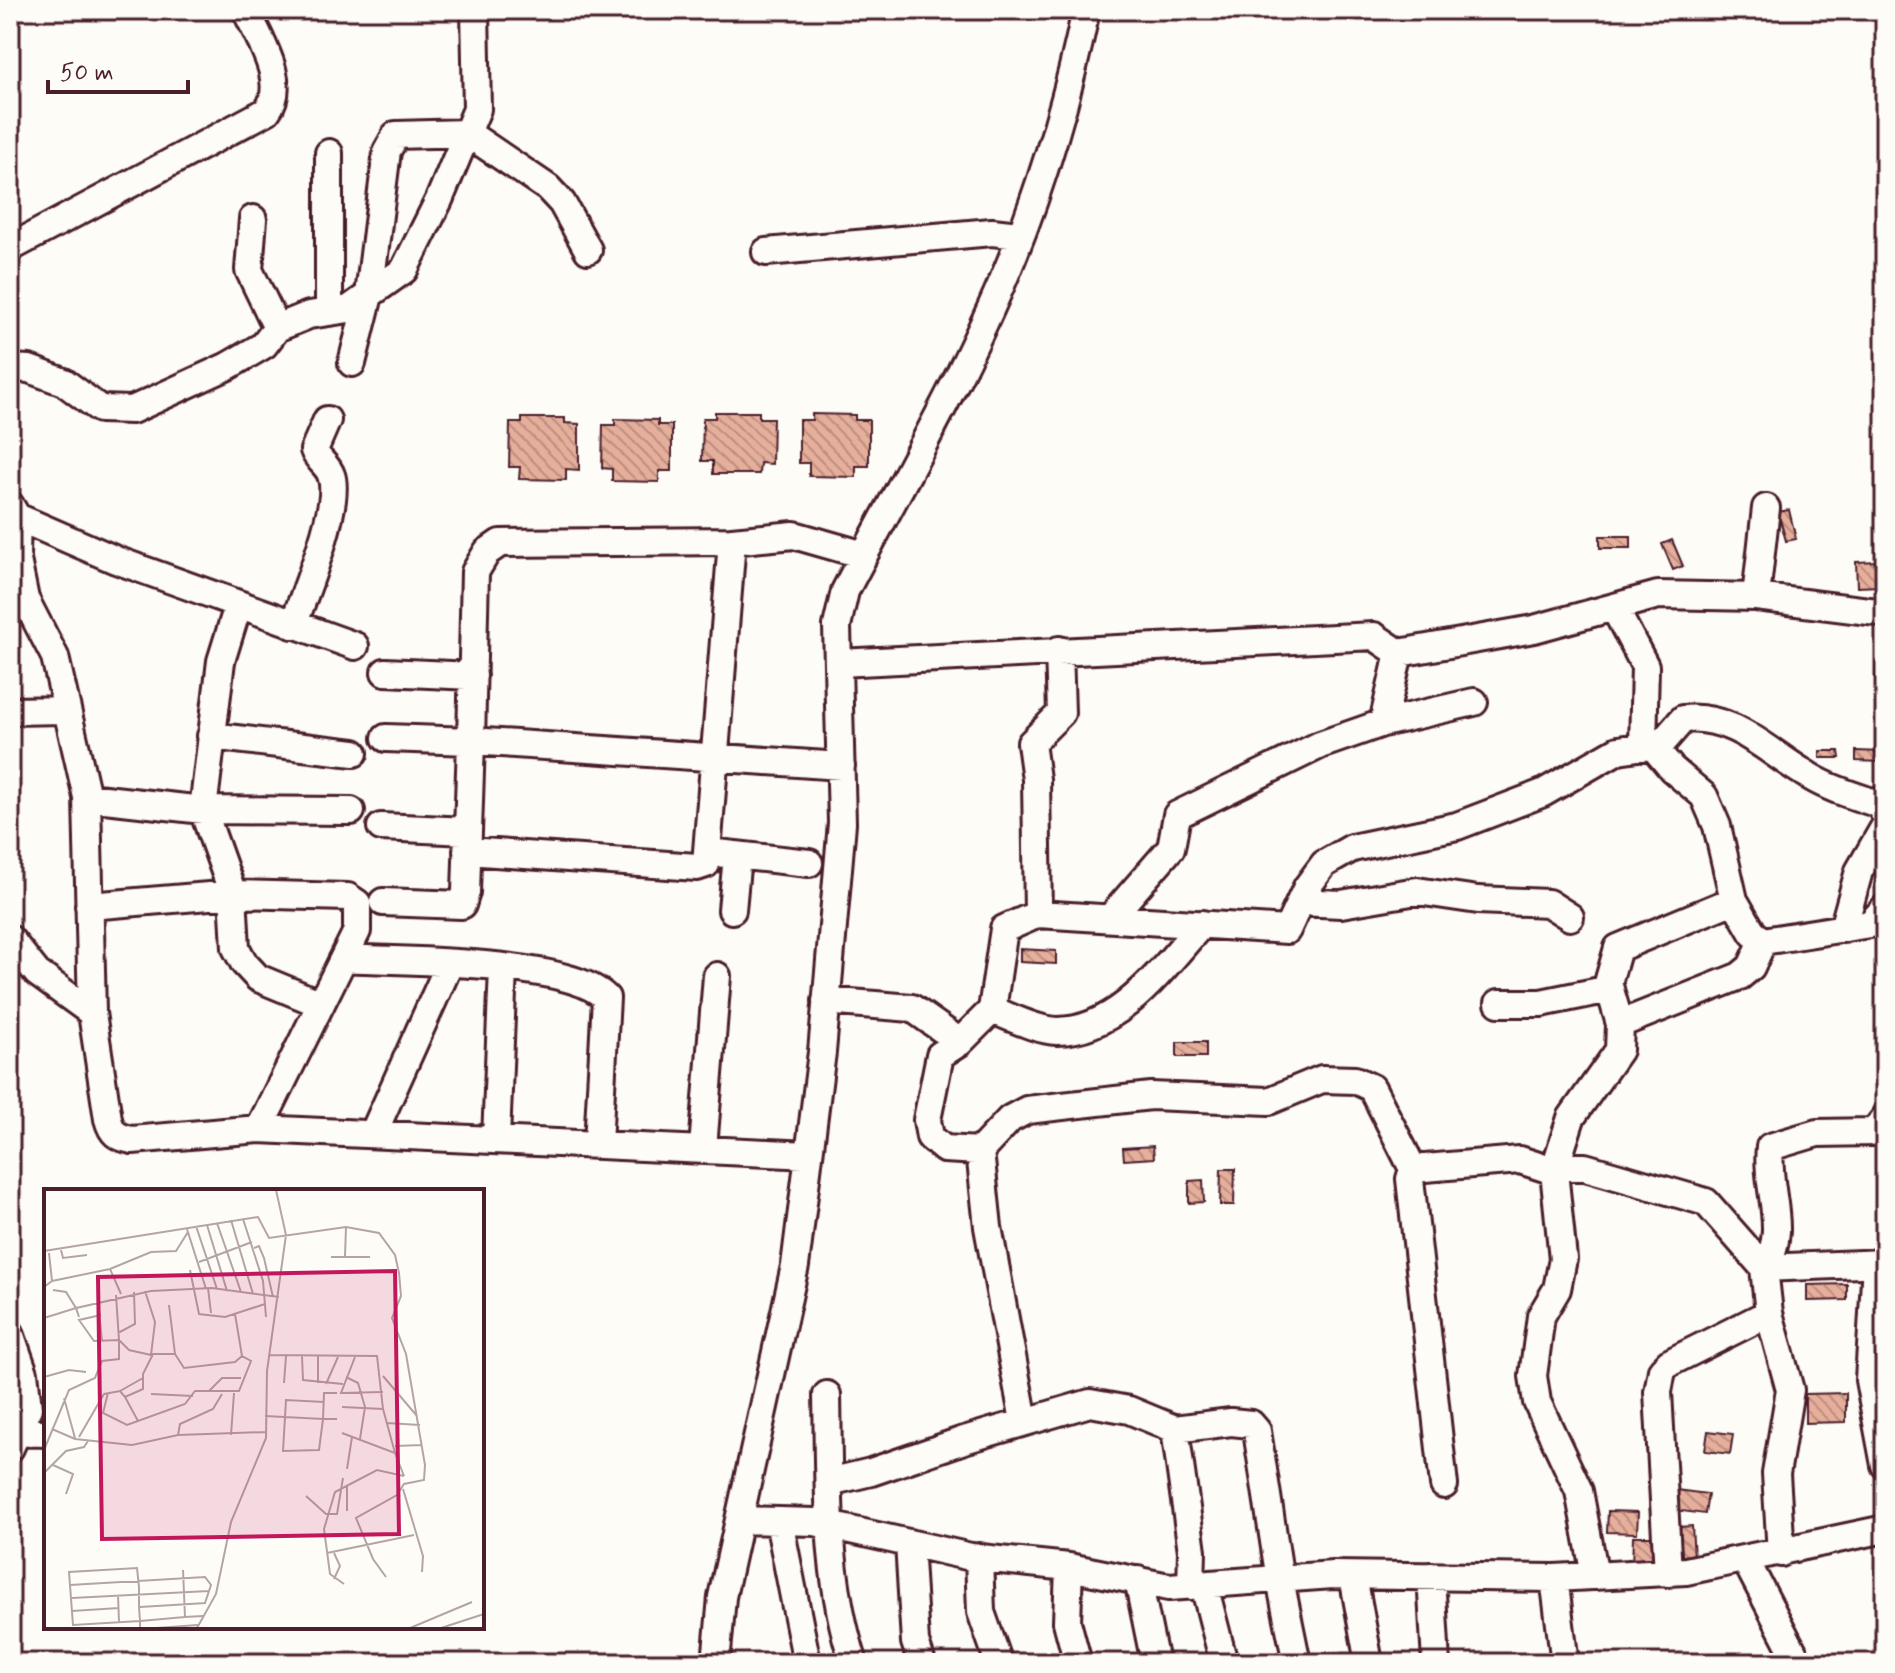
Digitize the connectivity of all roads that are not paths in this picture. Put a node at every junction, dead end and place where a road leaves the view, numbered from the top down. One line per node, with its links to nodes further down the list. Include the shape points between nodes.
1 (246, 10): 8 (street, via 274,83 267,111)
2 (475, 10): 4 (street, via 477,109)
3 (1086, 10): 7 (street, via 1069,92)
4 (467, 133): 9 (street, via 548,188); 11 (street, via 404,270); 11 (street, via 404,133 391,140)
5 (329, 153): 12 (street)
6 (253, 219): 13 (street, via 249,270)
7 (1019, 235): 10 (street, via 992,232); 20 (street, via 949,394)
8 (10, 248)
9 (588, 250)
10 (766, 252)
11 (369, 295): 12 (street, via 349,309); 14 (street)
12 (329, 312): 13 (street)
13 (277, 328): 15 (street, via 264,345 228,366 132,410 100,409 64,382)
14 (352, 363)
15 (10, 368)
16 (327, 420): 26 (street, via 314,450 333,479 325,533)
17 (1766, 508): 22 (street)
18 (14, 511): 21 (street); 23 (street, via 116,560)
19 (732, 541): 20 (street, via 794,535); 32 (street, via 500,543 475,572); 42 (street)
20 (864, 555): 30 (street, via 845,591 837,626)
21 (14, 562): 34 (street, via 25,599 55,657)
22 (1756, 597): 24 (street, via 1658,595); 25 (street)
23 (238, 606): 26 (street); 37 (street, via 221,661)
24 (1614, 607): 29 (street, via 1534,629); 40 (street, via 1645,666)
25 (1885, 613)
26 (293, 625): 27 (street)
27 (355, 646)
28 (1059, 650): 29 (street, via 1374,636); 30 (street); 61 (street, via 1061,713 1031,743)
29 (1399, 653): 36 (street)
30 (839, 663): 43 (street)
31 (385, 672): 32 (street)
32 (473, 676): 39 (street)
33 (1474, 702): 36 (street)
34 (66, 710): 35 (street); 44 (street)
35 (10, 711)
36 (1383, 723): 62 (street, via 1320,745 1177,815 1171,848)
37 (211, 736): 41 (street); 45 (street)
38 (386, 738): 39 (street)
39 (471, 741): 42 (street); 50 (street)
40 (1649, 748): 47 (street, via 1683,719 1722,721 1809,777 1878,804); 55 (street, via 1704,796 1717,826); 57 (street, via 1618,750 1543,793 1457,826 1352,848 1324,864)
41 (354, 753)
42 (715, 759): 43 (street); 51 (street)
43 (841, 766): 73 (street, via 842,823)
44 (87, 797): 45 (street); 58 (street)
45 (203, 810): 46 (street); 54 (street)
46 (351, 811)
47 (1885, 814)
48 (1885, 826): 65 (street, via 1859,871)
49 (381, 827): 50 (street)
50 (468, 841): 51 (street, via 697,867 706,864); 56 (street, via 462,905)
51 (708, 852): 52 (street)
52 (737, 856): 53 (street); 60 (street)
53 (809, 863)
54 (233, 894): 58 (street); 68 (street, via 348,897 357,903 360,915); 75 (street, via 236,948 244,963 258,978)
55 (1734, 900): 67 (street); 72 (street, via 1618,948)
56 (383, 902)
57 (1300, 902): 63 (street, via 1341,904 1417,891 1548,903); 64 (street, via 1287,930)
58 (89, 906): 77 (street)
59 (1885, 908): 65 (street, via 1870,924)
60 (732, 910)
61 (1038, 914): 62 (street); 76 (street, via 1004,929)
62 (1111, 917): 64 (street)
63 (1570, 917)
64 (1202, 924): 76 (street, via 1116,1012 1055,1031)
65 (1843, 929): 67 (street)
66 (10, 939): 77 (street, via 37,973)
67 (1763, 941): 78 (street, via 1751,967 1740,976)
68 (344, 958): 69 (street); 75 (street)
69 (449, 965): 70 (street); 82 (street)
70 (503, 968): 83 (street); 84 (street, via 573,979 606,998)
71 (717, 976): 85 (street)
72 (1610, 989): 74 (street, via 1541,1003); 78 (street)
73 (826, 1001): 79 (street, via 912,1008); 87 (street)
74 (1499, 1003)
75 (321, 1004): 81 (street)
76 (992, 1010): 79 (street)
77 (92, 1013): 81 (street, via 108,1119 119,1138)
78 (1620, 1024): 89 (street, via 1619,1050 1571,1118)
79 (960, 1042): 86 (street, via 940,1055 927,1120 930,1137 944,1149)
80 (1885, 1118): 91 (street, via 1874,1132 1817,1133 1770,1147 1767,1169 1777,1221 1776,1250)
81 (259, 1129): 82 (street)
82 (373, 1134): 83 (street)
83 (496, 1139): 84 (street)
84 (598, 1144): 85 (street)
85 (703, 1148): 87 (street)
86 (980, 1151): 88 (street, via 1010,1119 1027,1110 1151,1096 1269,1101 1322,1079 1355,1080 1372,1088); 95 (street, via 988,1227)
87 (809, 1155): 103 (street, via 795,1266)
88 (1413, 1169): 89 (street, via 1520,1160); 102 (street)
89 (1554, 1171): 91 (street, via 1585,1167 1706,1202); 115 (street, via 1563,1259 1557,1289 1541,1316 1533,1376 1537,1402 1579,1491)
90 (1880, 1263): 91 (street); 96 (street, via 1869,1380)
91 (1764, 1268): 92 (street)
92 (1769, 1313): 108 (street, via 1790,1390 1776,1474); 112 (street, via 1662,1370 1658,1392)
93 (10, 1333): 99 (street, via 24,1373 28,1408)
94 (827, 1395): 101 (street)
95 (1024, 1421): 97 (street, via 1090,1403 1129,1410); 101 (street)
96 (1881, 1427): 100 (street)
97 (1175, 1429): 118 (street, via 1241,1422 1257,1431); 119 (street)
98 (44, 1433): 99 (street)
99 (14, 1440)
100 (1885, 1465)
101 (829, 1482): 105 (street)
102 (1444, 1485)
103 (739, 1520): 104 (street); 120 (street, via 722,1597)
104 (779, 1521): 105 (street); 121 (street)
105 (829, 1526): 107 (street); 122 (street, via 841,1624)
106 (1885, 1529): 108 (street)
107 (909, 1543): 109 (street); 123 (street, via 915,1642)
108 (1781, 1553): 110 (street)
109 (979, 1557): 111 (street); 124 (street, via 981,1612)
110 (1746, 1561): 112 (street); 132 (street)
111 (1069, 1567): 117 (street); 125 (street, via 1067,1622)
112 (1668, 1573): 115 (street)
113 (1353, 1576): 114 (street); 118 (street); 129 (street)
114 (1431, 1576): 116 (street); 130 (street)
115 (1595, 1576): 116 (street)
116 (1554, 1578): 131 (street)
117 (1138, 1580): 119 (street, via 1169,1587); 126 (street)
118 (1280, 1580): 119 (street); 128 (street)
119 (1197, 1585): 127 (street)
120 (716, 1663)
121 (807, 1663)
122 (854, 1663)
123 (922, 1663)
124 (999, 1663)
125 (1078, 1663)
126 (1155, 1663)
127 (1224, 1663)
128 (1297, 1663)
129 (1369, 1663)
130 (1436, 1663)
131 (1565, 1663)
132 (1799, 1663)

